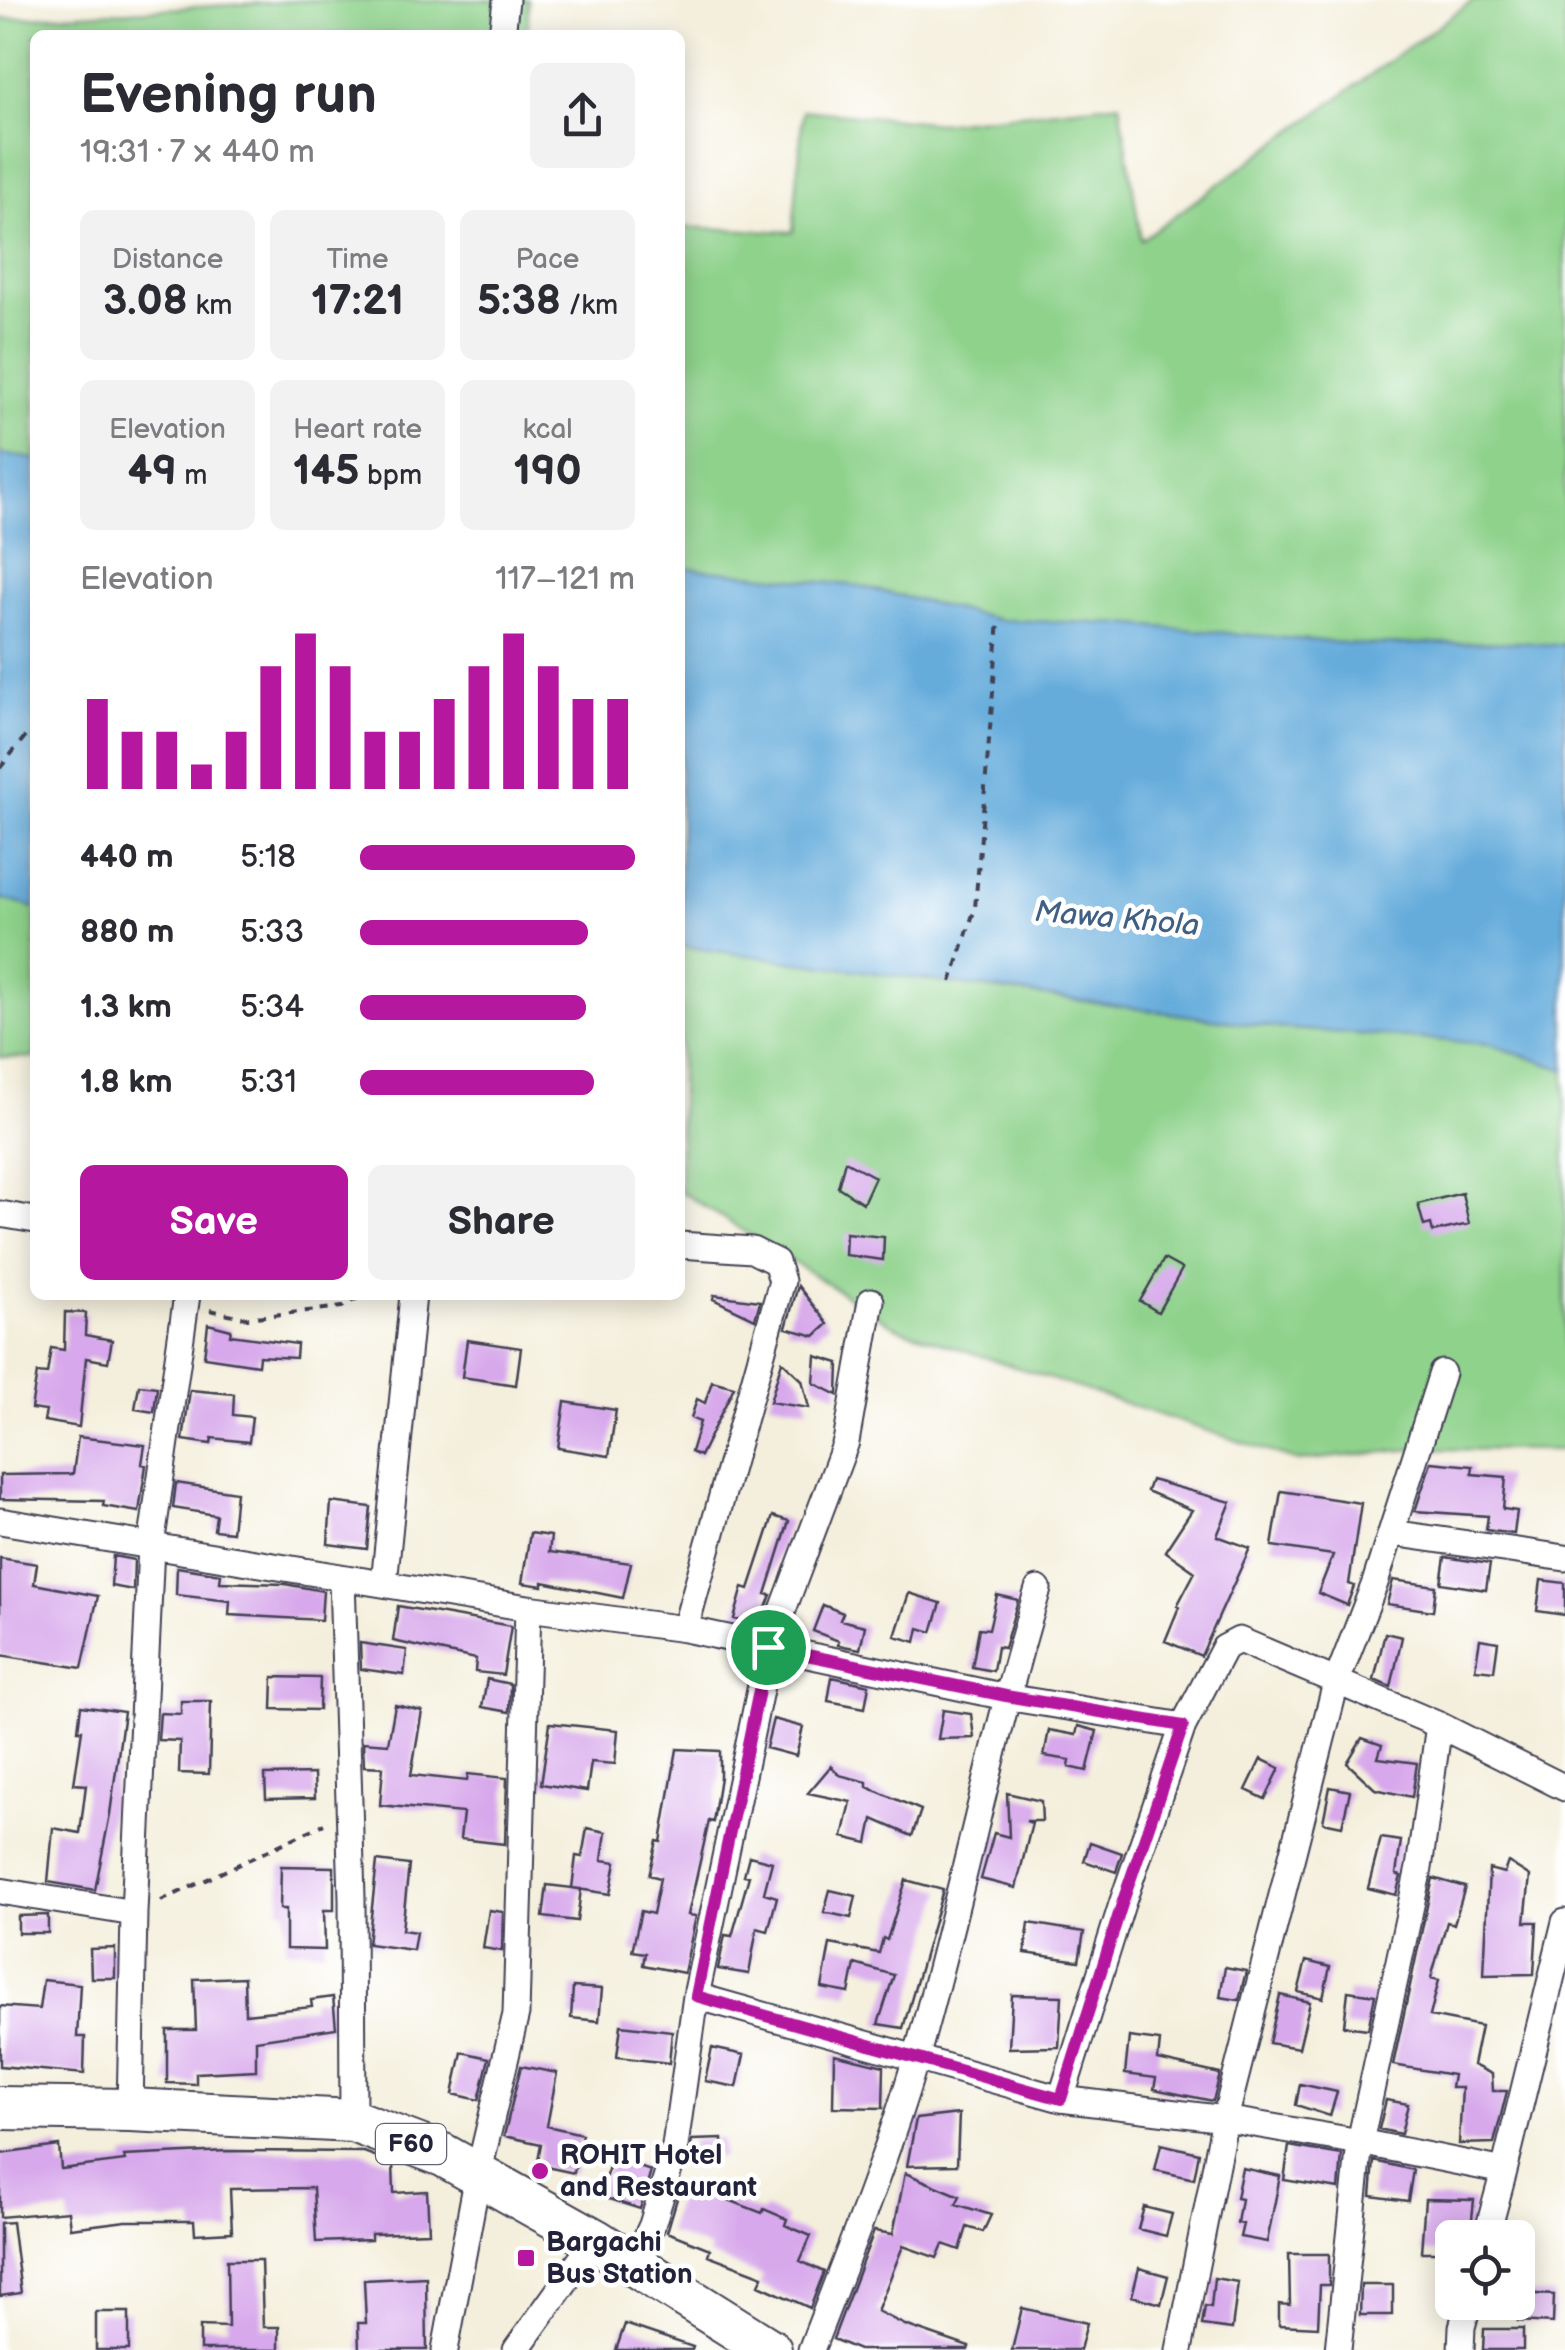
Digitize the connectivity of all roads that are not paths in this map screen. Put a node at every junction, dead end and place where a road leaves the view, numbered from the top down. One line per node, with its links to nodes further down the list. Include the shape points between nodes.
1 (506, 0): 2 (street)
2 (503, 30)
3 (0, 1214): 4 (street)
4 (30, 1219)
5 (685, 1245): 18 (street, via 752,1250 776,1262 782,1281)
6 (186, 1300): 12 (street)
7 (413, 1300): 15 (street)
8 (871, 1301): 19 (street, via 846,1442)
9 (1442, 1372): 11 (street)
10 (0, 1521): 12 (street)
11 (1392, 1533): 13 (street); 20 (street)
12 (151, 1546): 14 (street); 26 (street)
13 (1565, 1558)
14 (342, 1578): 15 (street); 34 (street)
15 (384, 1584): 17 (street)
16 (1038, 1588): 21 (street)
17 (528, 1608): 18 (street); 37 (street, via 516,2014)
18 (685, 1630): 19 (street)
19 (768, 1647): 21 (street); 28 (street)
20 (1336, 1683): 22 (street); 23 (street, via 1239,1640 1224,1648); 33 (street)
21 (1006, 1696): 23 (street); 29 (street)
22 (1439, 1725): 24 (street); 35 (street, via 1418,1868)
23 (1183, 1726): 30 (street)
24 (1565, 1788)
25 (0, 1891): 26 (street)
26 (134, 1914): 32 (street)
27 (1565, 1922): 36 (street)
28 (696, 1996): 29 (street); 40 (street, via 674,2154)
29 (916, 2059): 30 (street); 45 (street)
30 (1061, 2099): 33 (street)
31 (0, 2108): 32 (main road, F60)
32 (130, 2110): 34 (main road, F60)
33 (1225, 2119): 35 (street); 46 (street)
34 (354, 2120): 37 (main road, F60)
35 (1360, 2142): 36 (street); 47 (street)
36 (1504, 2170): 38 (street)
37 (478, 2176): 39 (main road, F60); 42 (street)
38 (1491, 2220)
39 (594, 2240): 40 (main road, F60); 43 (street)
40 (633, 2266): 44 (main road, F60)
41 (1465, 2320): 48 (street)
42 (445, 2350)
43 (516, 2350)
44 (770, 2350)
45 (811, 2350)
46 (1179, 2350)
47 (1338, 2350)
48 (1462, 2350)

